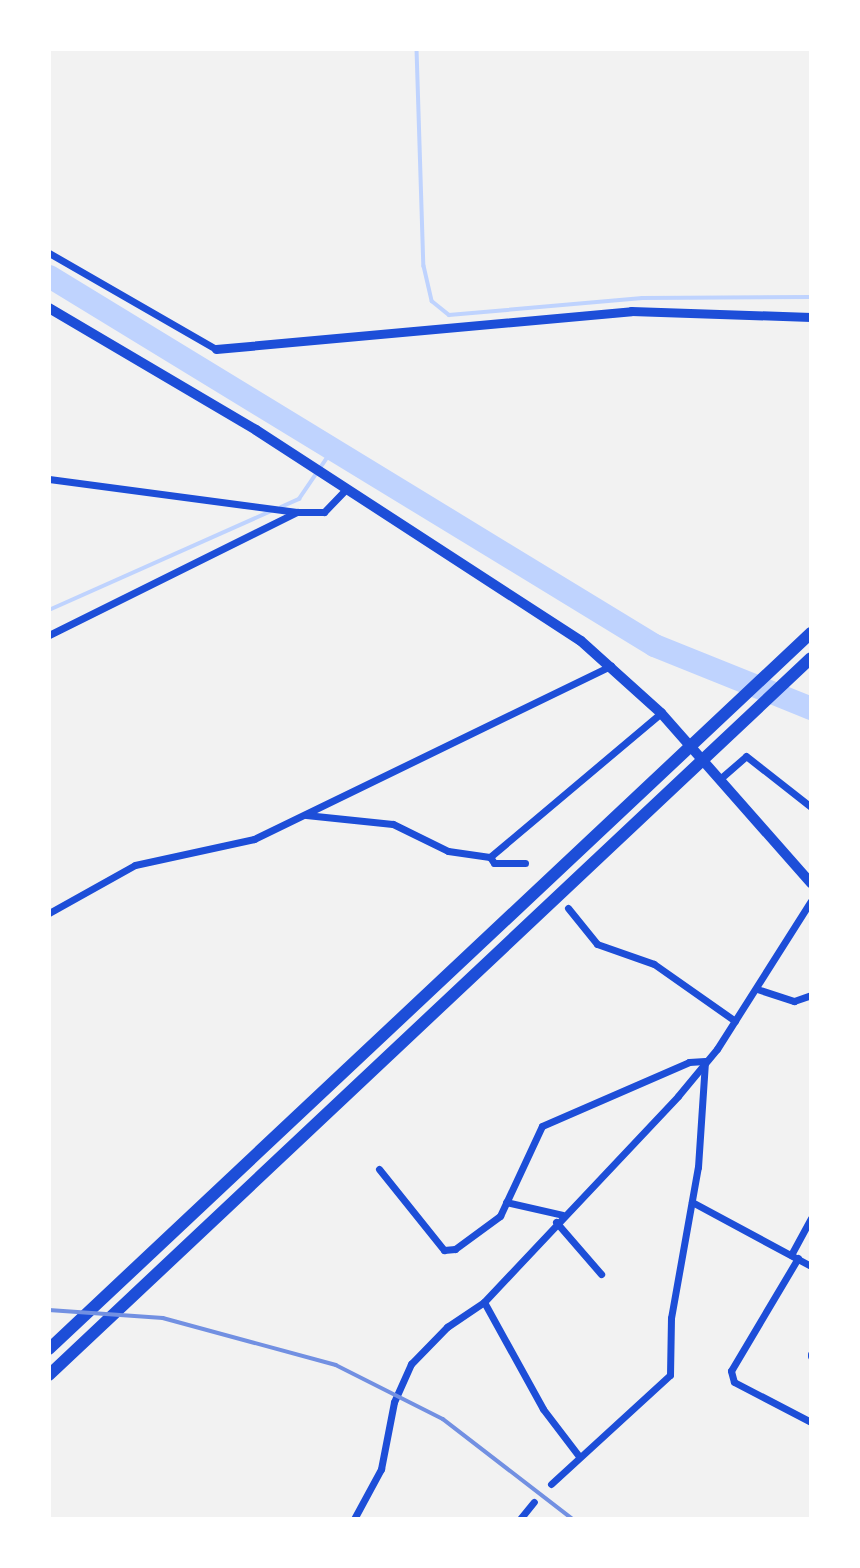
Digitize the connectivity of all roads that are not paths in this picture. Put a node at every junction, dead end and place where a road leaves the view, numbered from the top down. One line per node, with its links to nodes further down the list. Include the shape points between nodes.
1 (49, 253): 4 (street)
2 (49, 308): 6 (main road)
3 (811, 317): 4 (street, via 631,311)
4 (216, 349)
5 (49, 480): 7 (street)
6 (347, 488): 7 (street, via 324,512); 11 (main road)
7 (297, 512): 9 (street)
8 (811, 632): 36 (highway, via 769,666)
9 (49, 635)
10 (811, 658): 37 (highway, via 694,762)
11 (612, 666): 12 (main road); 15 (street)
12 (661, 713): 13 (main road); 16 (street)
13 (722, 778): 14 (street, via 746,756); 18 (main road)
14 (811, 807)
15 (306, 815): 16 (street, via 393,824 448,851); 21 (street, via 208,854 135,865)
16 (490, 857): 17 (street, via 494,863)
17 (525, 863)
18 (811, 883)
19 (811, 901): 22 (street)
20 (568, 908): 24 (street, via 597,944 654,964)
21 (49, 913)
22 (757, 989): 23 (street, via 794,1001); 24 (street)
23 (811, 995)
24 (735, 1021): 25 (street)
25 (705, 1061): 27 (street, via 689,1062 542,1126); 28 (street); 29 (street)
26 (379, 1169): 27 (street, via 444,1250 500,1216)
27 (506, 1202): 29 (street)
28 (692, 1202): 32 (street); 39 (street, via 671,1318 670,1376)
29 (562, 1215): 31 (street)
30 (811, 1219): 32 (street)
31 (556, 1222): 34 (street); 35 (street)
32 (794, 1257): 33 (street); 38 (street, via 731,1371 734,1382)
33 (811, 1266)
34 (601, 1274)
35 (484, 1302): 39 (street, via 543,1409); 42 (street, via 447,1327 411,1364 394,1402 381,1469)
36 (49, 1349)
37 (49, 1375)
38 (811, 1422)
39 (578, 1455): 40 (street)
40 (551, 1484)
41 (534, 1502): 43 (street)
42 (354, 1519)
43 (520, 1519)

